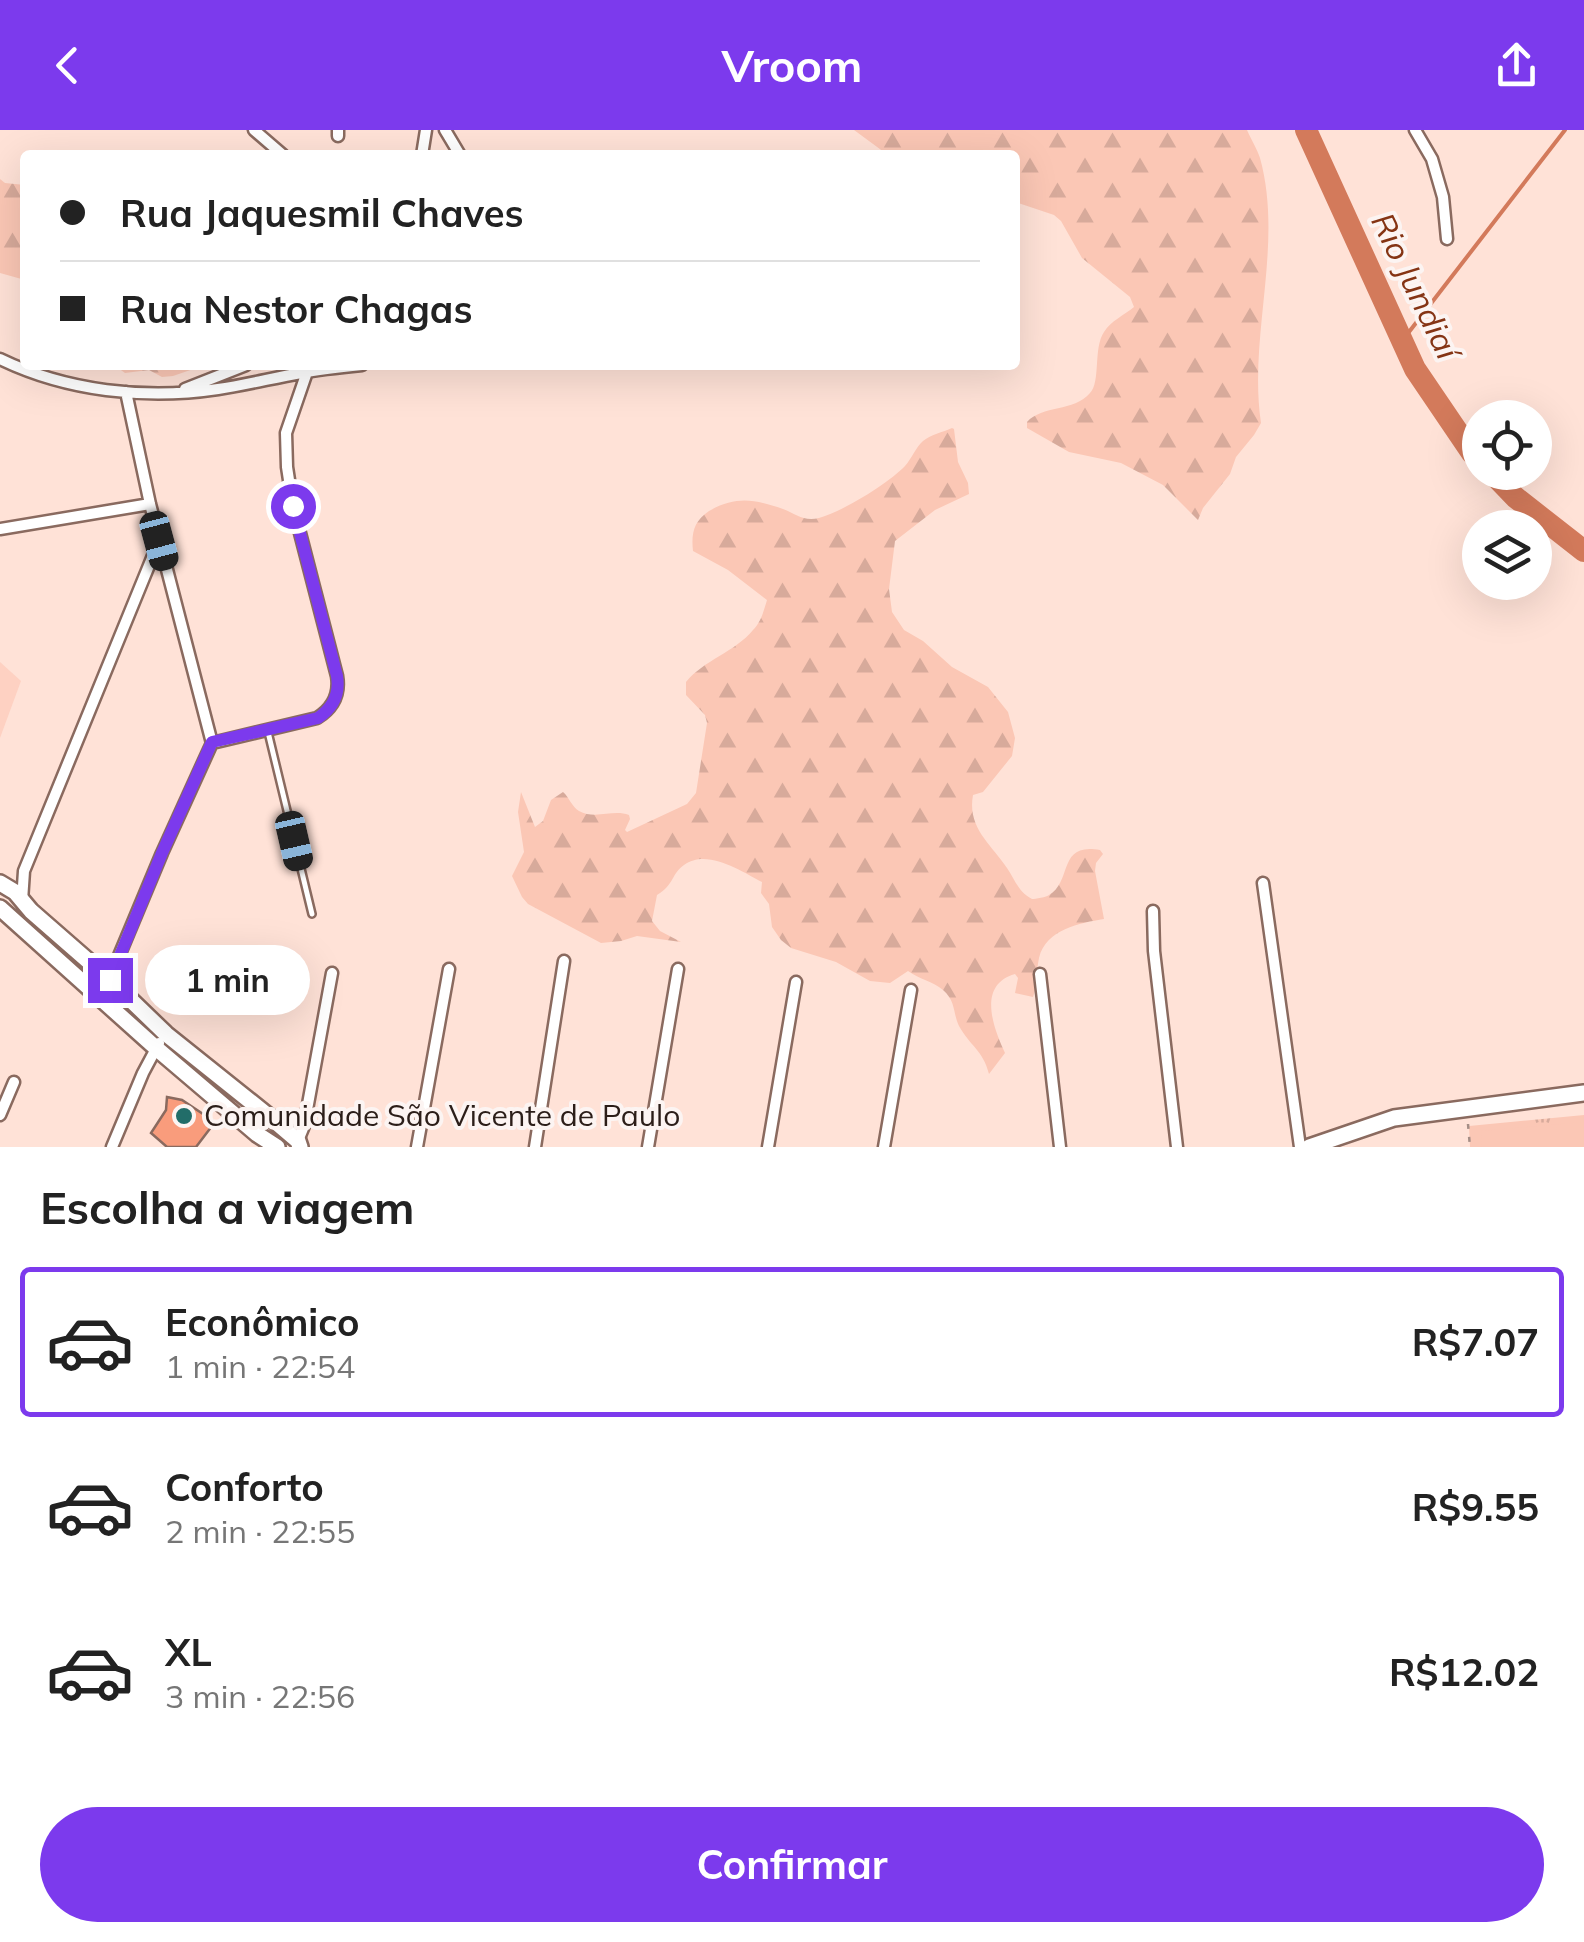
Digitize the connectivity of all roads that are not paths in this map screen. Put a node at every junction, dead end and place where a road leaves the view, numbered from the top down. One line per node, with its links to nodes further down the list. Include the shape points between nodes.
1 (254, 130): 3 (street)
2 (1415, 130): 4 (street, via 1432,159)
3 (277, 150)
4 (1447, 239)
5 (27, 370): 9 (street)
6 (234, 370): 10 (street)
7 (323, 370): 8 (street)
8 (307, 372): 10 (street); 14 (street, via 286,433 287,467 338,689 318,718)
9 (126, 392): 10 (street); 11 (street)
10 (180, 392)
11 (150, 504): 12 (street); 13 (street)
12 (0, 529)
13 (159, 541): 15 (street); 16 (street)
14 (268, 731): 15 (street); 22 (lane)
15 (212, 742): 28 (street)
16 (24, 871): 18 (street); 19 (street)
17 (1264, 883): 46 (street)
18 (1, 885): 19 (street)
19 (22, 902): 21 (street, via 12,916); 28 (street)
20 (1152, 911): 45 (street)
21 (4, 912): 31 (street)
22 (312, 914)
23 (564, 961): 40 (street)
24 (449, 969): 39 (street)
25 (678, 969): 41 (street)
26 (332, 972): 36 (street)
27 (1040, 974): 44 (street)
28 (110, 980): 31 (street); 32 (street)
29 (796, 982): 42 (street)
30 (911, 990): 43 (street)
31 (101, 1000): 32 (street)
32 (161, 1041): 36 (street); 37 (street); 38 (street)
33 (14, 1082): 35 (street)
34 (1584, 1094): 47 (street, via 1394,1118)
35 (0, 1114)
36 (298, 1145)
37 (112, 1147)
38 (277, 1147)
39 (417, 1147)
40 (535, 1147)
41 (648, 1147)
42 (768, 1147)
43 (884, 1147)
44 (1060, 1147)
45 (1178, 1147)
46 (1300, 1147)
47 (1309, 1147)

